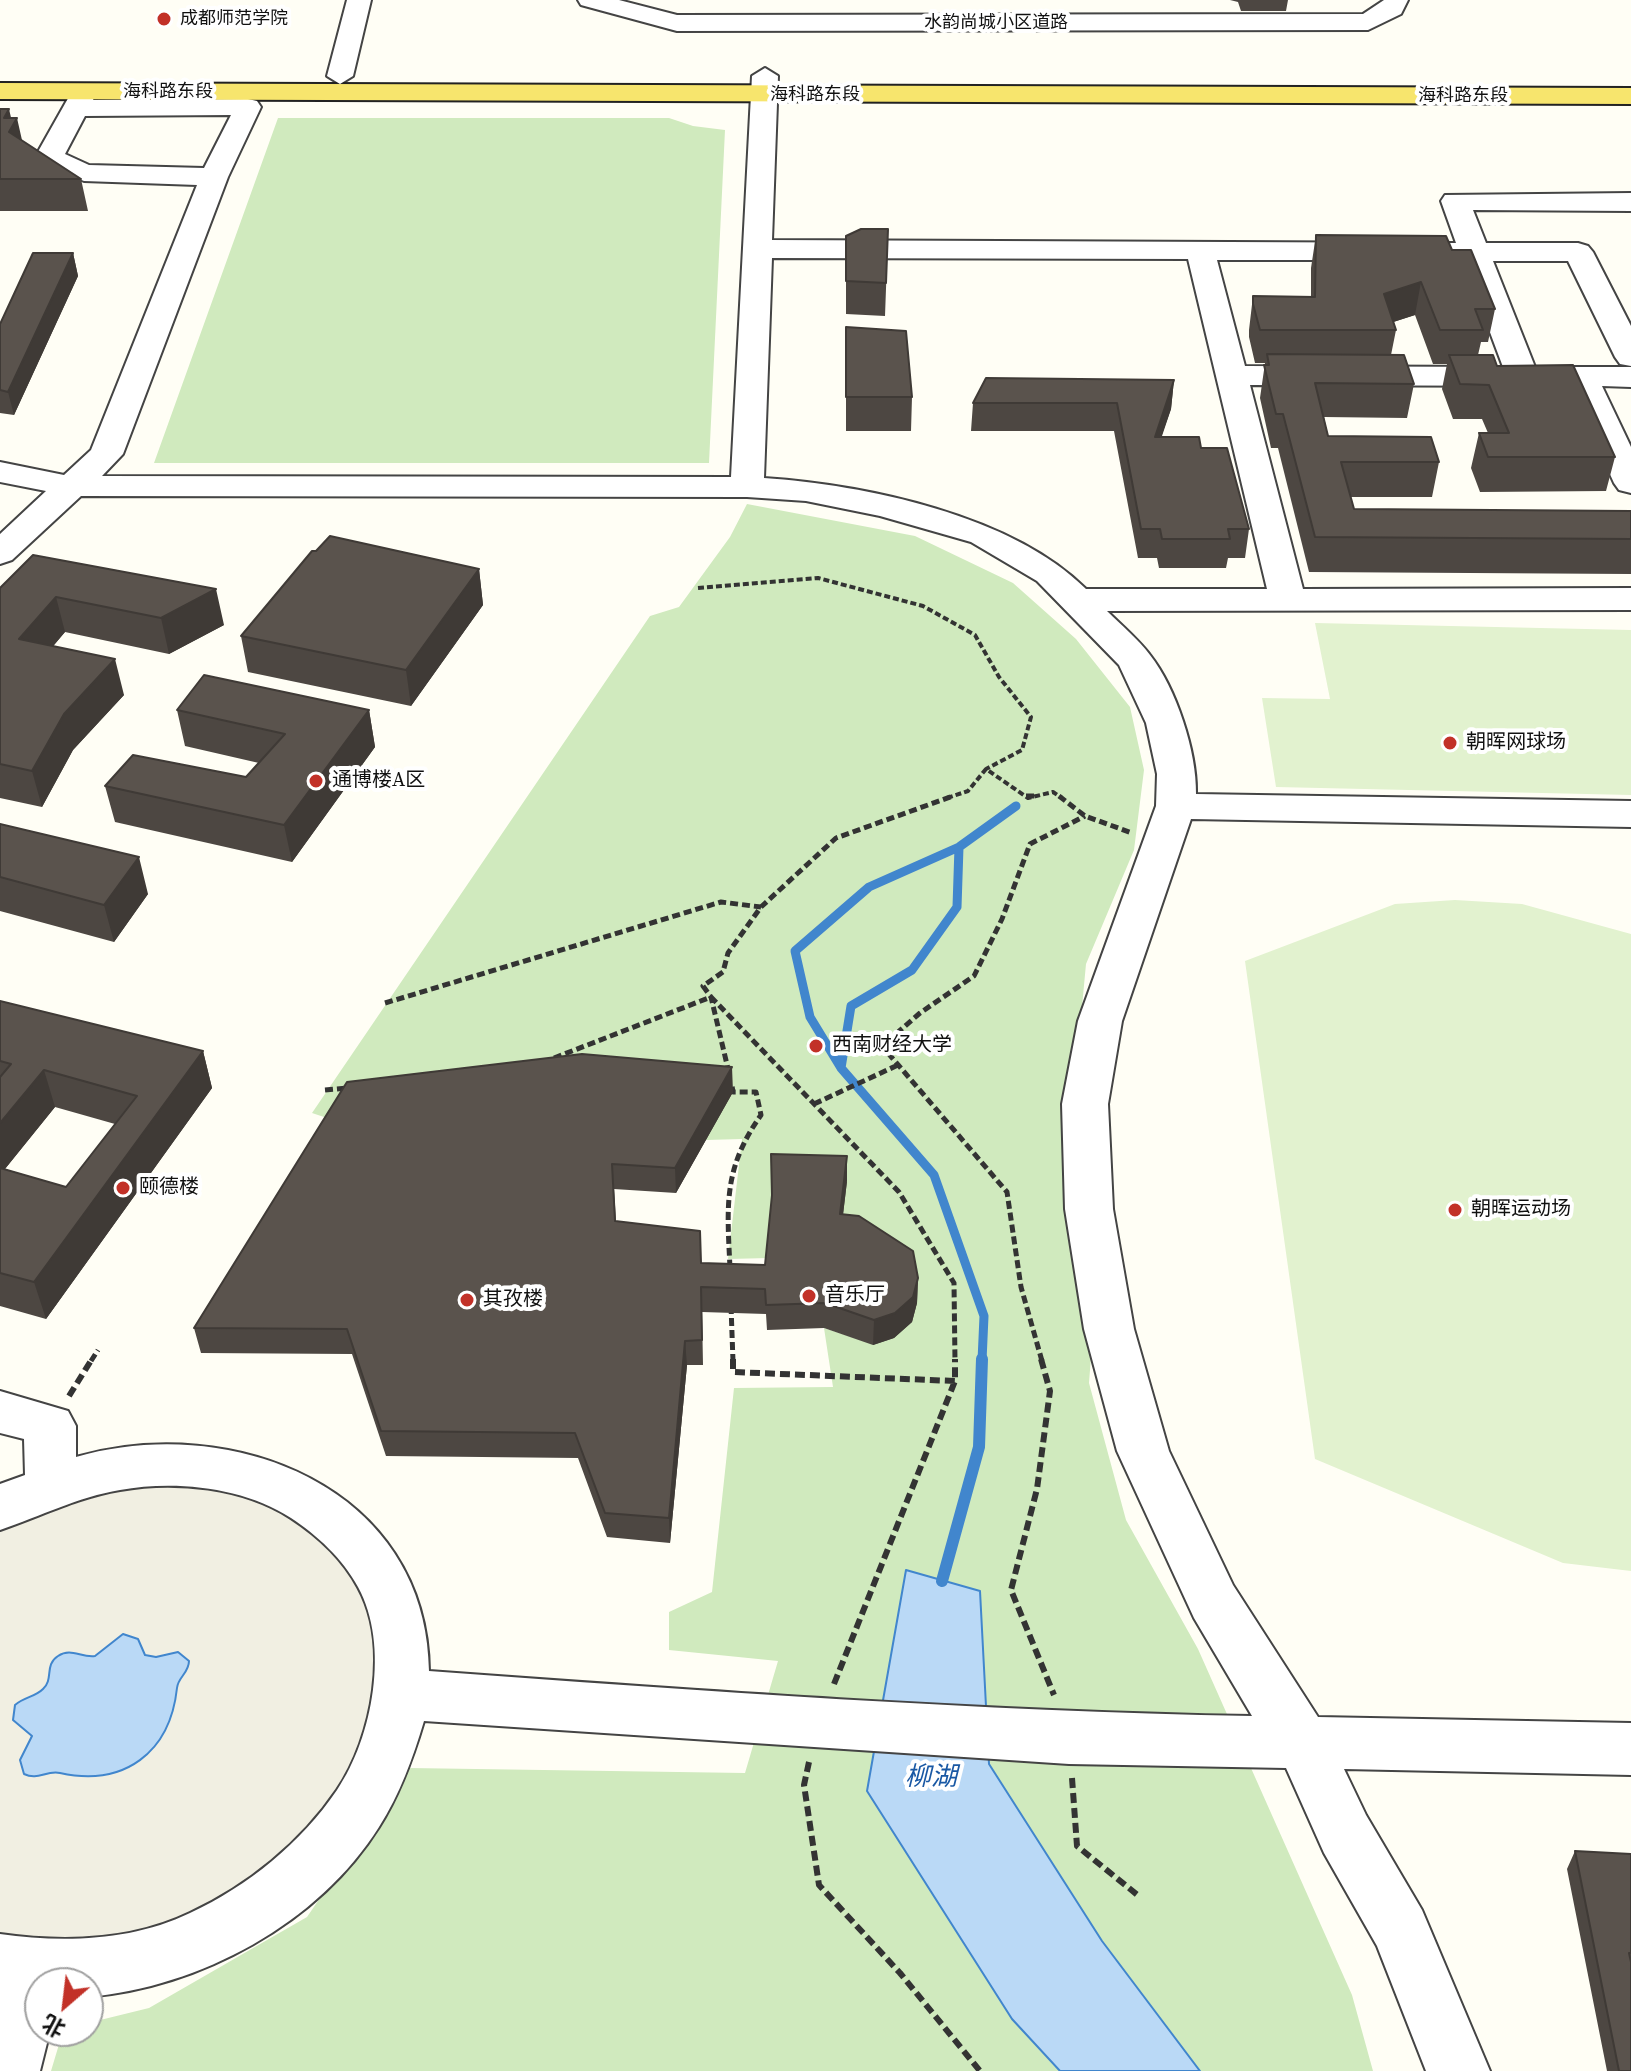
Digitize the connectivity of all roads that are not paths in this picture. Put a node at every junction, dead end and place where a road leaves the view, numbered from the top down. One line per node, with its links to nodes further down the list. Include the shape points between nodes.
1 (359, 0): 5 (street)
2 (590, 0): 3 (street, 水韵尚城小区道路, via 677,23 786,24 1368,22 1392,9)
3 (1396, 0)
4 (0, 75): 5 (main road, 海科路东段)
5 (340, 76): 7 (main road, 海科路东段)
6 (1631, 79): 7 (main road, 海科路东段)
7 (765, 85): 9 (main road, 海科路东段); 10 (main road, 海科路东段); 13 (street)
8 (0, 91): 10 (main road, 海科路东段)
9 (1631, 96)
10 (80, 100): 11 (street, via 49,157 84,173); 11 (street, via 248,107)
11 (214, 177): 23 (street, via 106,454)
12 (1631, 202): 15 (street, via 1455,201)
13 (756, 249): 14 (street); 24 (street)
14 (1200, 250): 15 (street); 17 (street)
15 (1474, 251): 16 (street, via 1578,252); 18 (street)
16 (1631, 357)
17 (1232, 375): 18 (street); 30 (street)
18 (1523, 377): 19 (street)
19 (1582, 377): 20 (street); 22 (street)
20 (1631, 377)
21 (0, 472): 23 (street)
22 (1631, 483)
23 (71, 486): 24 (street); 27 (street)
24 (747, 487): 29 (street, via 806,491 886,507 983,535 1050,573)
25 (1631, 490): 26 (street, via 1623,498)
26 (1631, 515)
27 (0, 553)
28 (1631, 599): 30 (street)
29 (1078, 600): 30 (street); 32 (street, via 1136,661 1165,723 1177,774)
30 (1288, 600)
31 (1631, 814): 32 (street)
32 (1169, 825): 37 (street, via 1100,1021 1085,1104 1091,1223 1109,1329 1143,1451 1213,1601)
33 (0, 1412): 34 (street, via 50,1426)
34 (51, 1485): 35 (street); 36 (street, via 143,1464 202,1465 283,1486 321,1508 353,1536 383,1578 400,1627)
35 (0, 1508)
36 (402, 1694): 37 (street, via 1069,1738); 39 (street, via 393,1735 369,1792 330,1845 284,1889 229,1925 162,1954 93,1969)
37 (1303, 1742): 38 (street); 41 (street, via 1345,1834 1401,1930)
38 (1631, 1749)
39 (17, 1967): 40 (street)
40 (8, 2071)
41 (1458, 2071)

